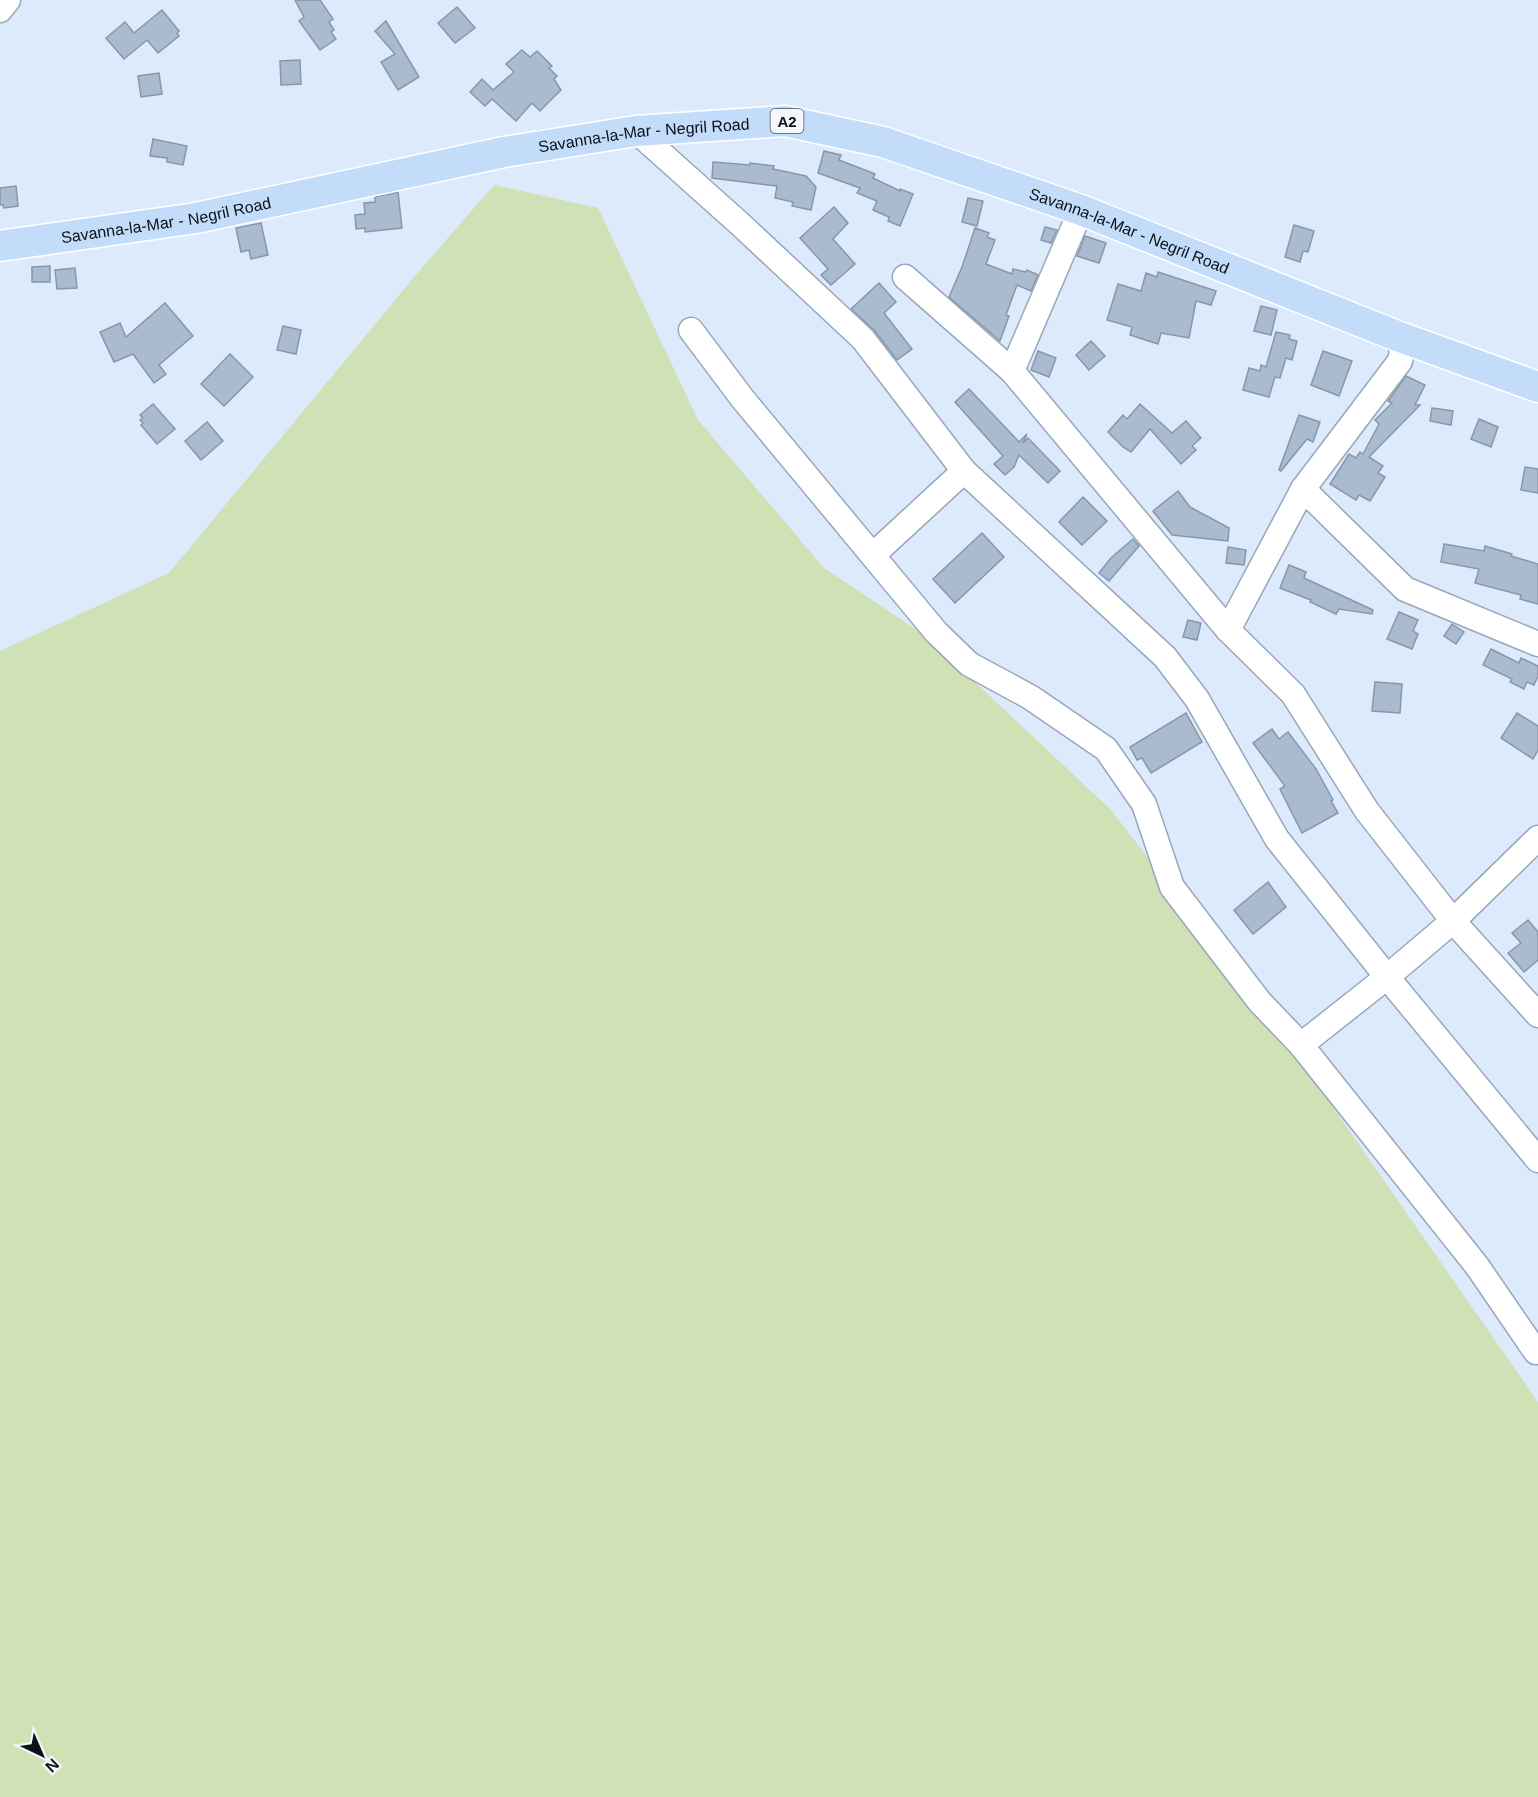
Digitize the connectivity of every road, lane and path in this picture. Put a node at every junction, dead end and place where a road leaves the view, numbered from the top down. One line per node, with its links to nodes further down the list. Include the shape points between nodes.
1 (8, 0): 2 (street)
2 (0, 10)
3 (636, 131): 4 (main road, Savanna-la-Mar - Negril Road / A2, via 785,121 883,142); 5 (main road, Savanna-la-Mar - Negril Road / A2, via 504,152 196,218); 11 (street, via 863,339)
4 (1081, 210): 8 (main road, Savanna-la-Mar - Negril Road / A2); 9 (street)
5 (0, 246)
6 (905, 278): 9 (street)
7 (691, 330): 13 (street, via 742,398)
8 (1396, 336): 10 (main road, Savanna-la-Mar - Negril Road / A2); 12 (street, via 1402,351 1400,361)
9 (1012, 371): 14 (street)
10 (1538, 387)
11 (964, 471): 13 (street); 18 (street, via 1165,657 1197,699 1277,839)
12 (1303, 489): 14 (street); 15 (street, via 1405,589)
13 (873, 555): 20 (street, via 936,632 969,663 1030,697 1106,748 1144,804 1172,887 1259,1001)
14 (1228, 630): 17 (street, via 1293,694 1367,811)
15 (1538, 644)
16 (1538, 838): 17 (street)
17 (1453, 921): 18 (street); 19 (street)
18 (1387, 977): 20 (street); 21 (street)
19 (1538, 1015)
20 (1301, 1045): 22 (street, via 1477,1266)
21 (1538, 1160)
22 (1536, 1352)

